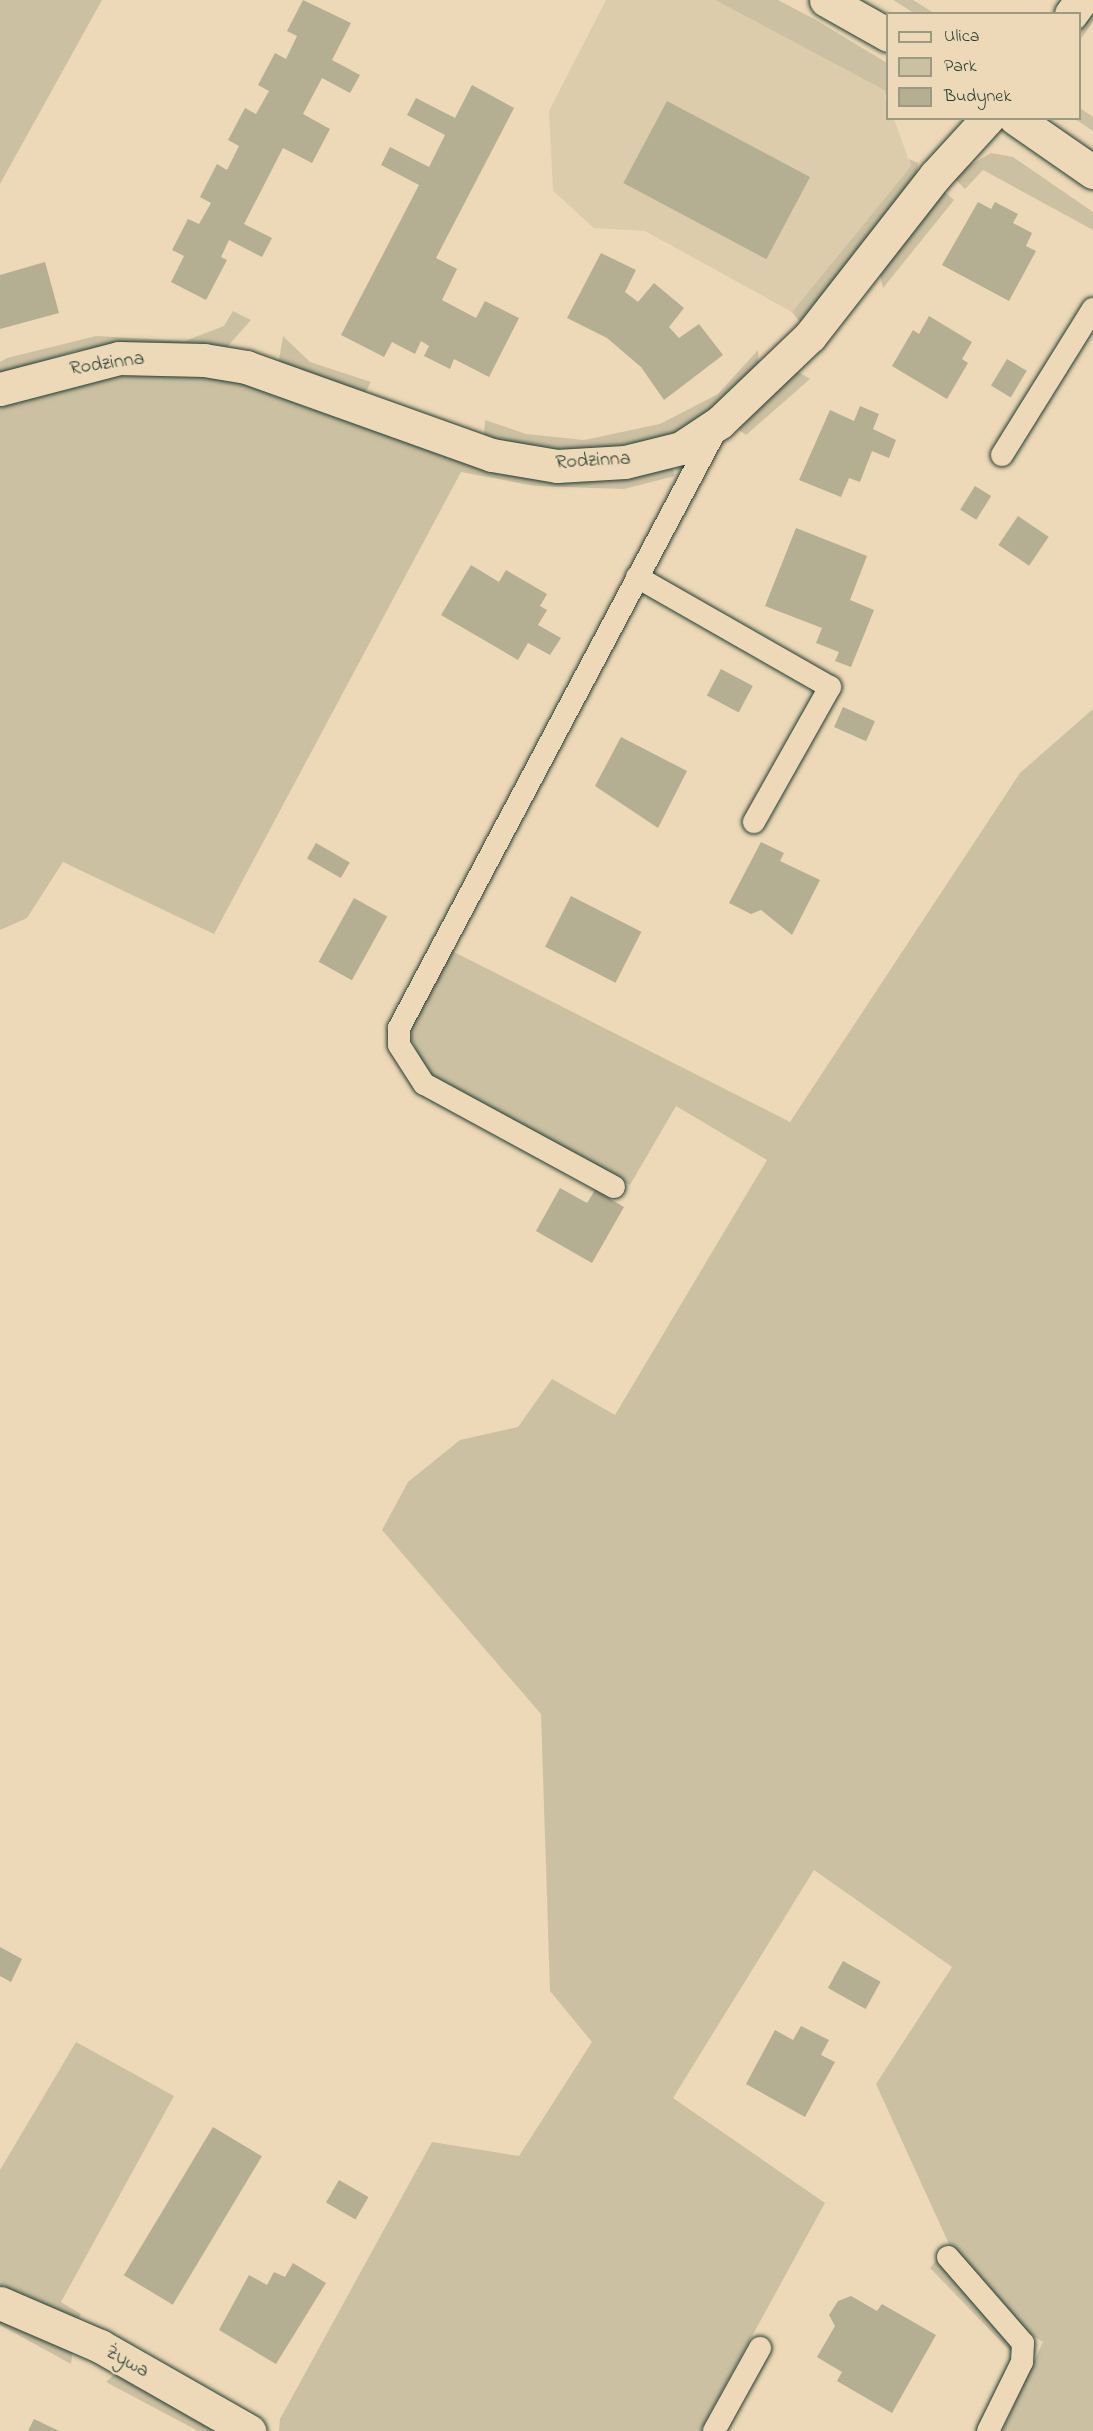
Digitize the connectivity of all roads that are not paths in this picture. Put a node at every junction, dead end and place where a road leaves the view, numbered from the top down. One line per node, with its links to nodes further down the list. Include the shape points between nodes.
1 (826, 0): 4 (street)
2 (1082, 0): 3 (street)
3 (1073, 12)
4 (886, 34)
5 (986, 120): 10 (street, Rodzinna, via 935,176 810,336)
6 (1018, 120): 7 (street)
7 (1093, 172)
8 (1093, 309): 11 (lane)
9 (0, 389): 10 (street, Rodzinna, via 119,357 204,360 246,367 492,455 557,466 625,462 681,448)
10 (720, 422): 12 (lane)
11 (1002, 455)
12 (637, 577): 13 (lane, via 830,687); 14 (lane, via 399,1028 399,1045 424,1084)
13 (754, 822)
14 (614, 1187)
15 (948, 2257): 20 (lane, via 1023,2343 1022,2362)
16 (0, 2302): 18 (street, Żywa, via 100,2346)
17 (760, 2348): 19 (lane)
18 (249, 2431)
19 (714, 2431)
20 (988, 2431)

